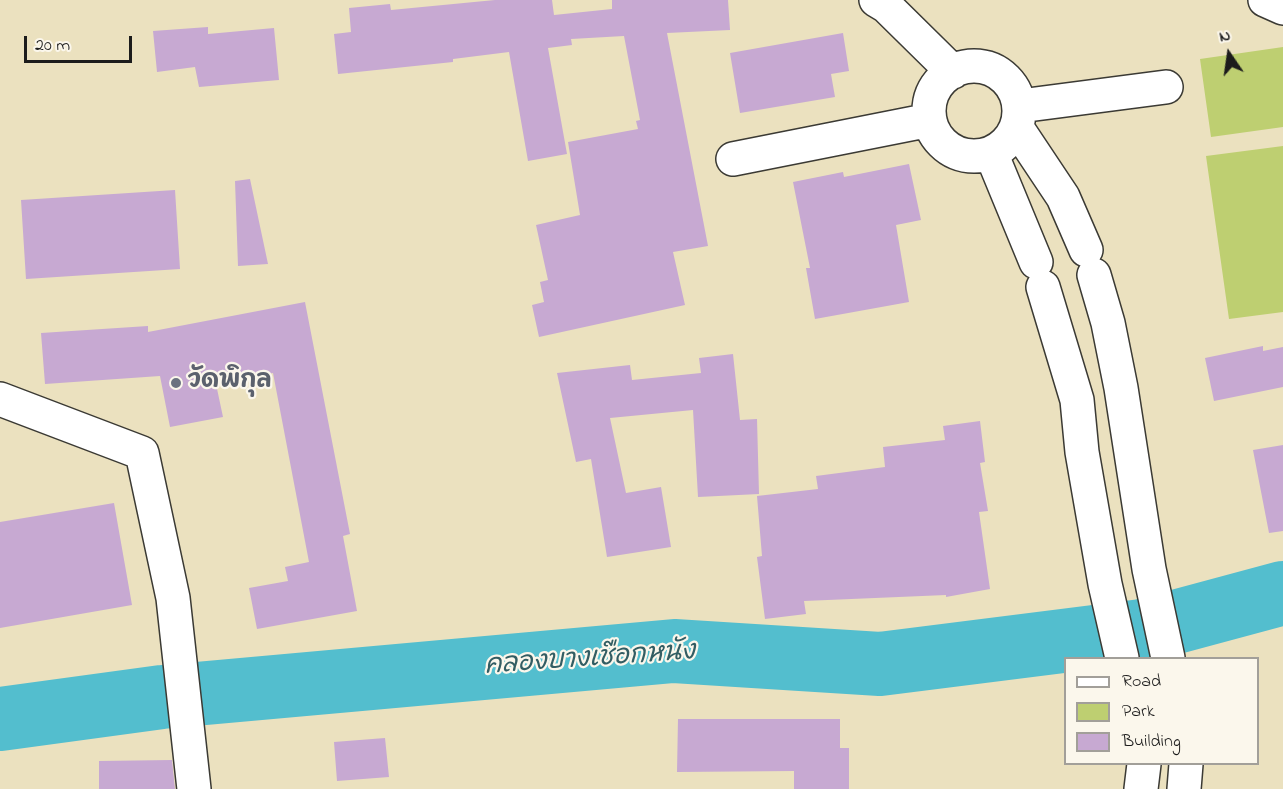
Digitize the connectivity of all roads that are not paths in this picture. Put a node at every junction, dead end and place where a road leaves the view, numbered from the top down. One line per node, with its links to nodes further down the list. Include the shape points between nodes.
1 (876, 0): 4 (street)
2 (1264, 0): 3 (street)
3 (1283, 8)
4 (953, 72): 6 (street, via 975,66 1003,76 1012,86); 7 (street, via 931,97)
5 (1166, 87): 6 (street)
6 (1018, 117): 8 (street, via 1009,142); 12 (street, via 1063,197 1090,262 1108,323)
7 (930, 120): 8 (street, via 939,141 951,151 966,156); 9 (street)
8 (991, 153): 11 (street, via 1039,274 1077,400 1103,573)
9 (733, 159)
10 (0, 399): 15 (street, via 142,453 173,598)
11 (1122, 657)
12 (1168, 657)
13 (1144, 765): 16 (street)
14 (1186, 765): 17 (street)
15 (194, 784)
16 (1141, 789)
17 (1184, 789)

